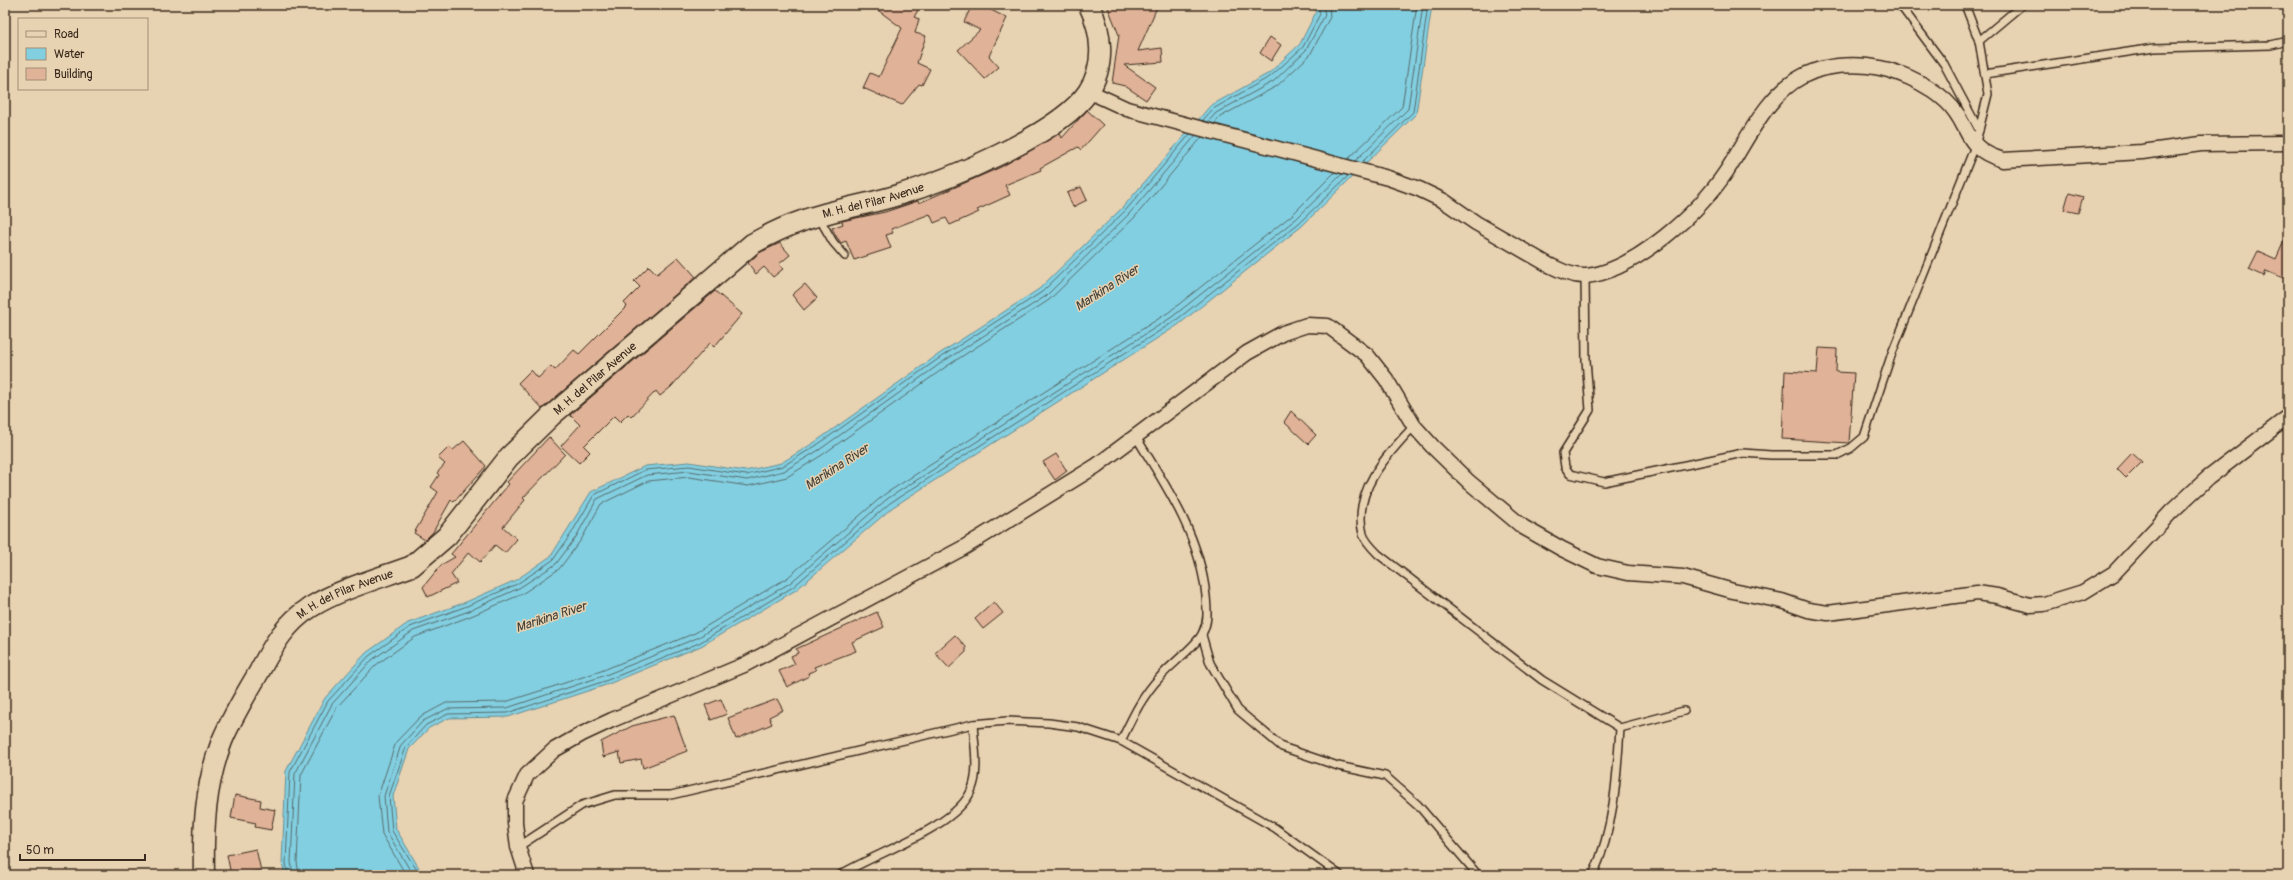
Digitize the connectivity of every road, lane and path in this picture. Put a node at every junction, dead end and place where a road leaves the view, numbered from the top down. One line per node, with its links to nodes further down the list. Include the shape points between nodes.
1 (1089, 5): 8 (street, M. H. del Pilar Avenue, via 1097,22 1102,46 1098,68)
2 (1900, 5): 9 (lane, via 1944,64)
3 (1965, 5): 5 (lane)
4 (2022, 5): 5 (lane)
5 (1979, 41): 7 (lane)
6 (2288, 42): 7 (lane, via 2271,46 2154,48)
7 (1985, 74): 9 (lane, via 1988,94)
8 (1088, 91): 12 (street, M. H. del Pilar Avenue, via 1054,124 943,180); 14 (street, via 1112,103 1142,113 1388,178 1419,189 1444,201 1476,223 1549,265 1568,273)
9 (1978, 130): 11 (lane)
10 (2288, 143): 11 (street, via 2201,144 2142,152 2022,160 2003,160 1988,156)
11 (1975, 146): 14 (street, via 1947,101 1896,71 1867,66 1829,66 1802,76 1780,94 1760,116 1726,172 1704,202 1670,232 1621,265); 14 (lane, via 1892,353 1864,437 1837,455 1743,453 1604,482 1570,474 1565,467 1563,453 1590,410 1586,360)
12 (818, 216): 13 (lane, via 829,236); 24 (street, M. H. del Pilar Avenue, via 773,232 752,244 551,416 509,456 447,536 425,556 412,566 311,607 291,622 275,641 222,742 206,797 203,834)
13 (845, 256)
14 (1585, 276)
15 (2288, 417): 16 (street, via 2208,478 2170,512 2114,573 2084,592 2044,604 2030,605 1977,593 1828,613 1733,591 1682,576 1628,573 1590,562 1562,550 1523,527 1469,482)
16 (1414, 426): 17 (street, via 1386,380 1367,355 1328,326 1308,325 1283,333 1247,353); 21 (lane, via 1372,477 1365,495 1362,521 1364,536 1378,554 1496,646 1542,680)
17 (1136, 437): 18 (lane, via 1174,497 1192,536 1204,578 1208,616); 23 (street, via 1096,466 1022,512 878,595 744,665 612,720 554,750 527,775 515,801)
18 (1202, 635): 22 (lane, via 1141,700); 28 (lane, via 1210,664 1238,710 1282,747 1338,766 1385,776 1418,805)
19 (1684, 711): 21 (lane)
20 (973, 724): 22 (lane, via 1007,721 1049,723 1078,727); 23 (lane, via 671,794 615,795 582,804); 26 (lane, via 975,765 972,789 964,804 949,817)
21 (1620, 728): 29 (lane, via 1611,821)
22 (1120, 741): 27 (lane, via 1275,828)
23 (518, 847): 25 (street)
24 (204, 875)
25 (527, 875)
26 (840, 875)
27 (1338, 875)
28 (1478, 875)
29 (1593, 875)

